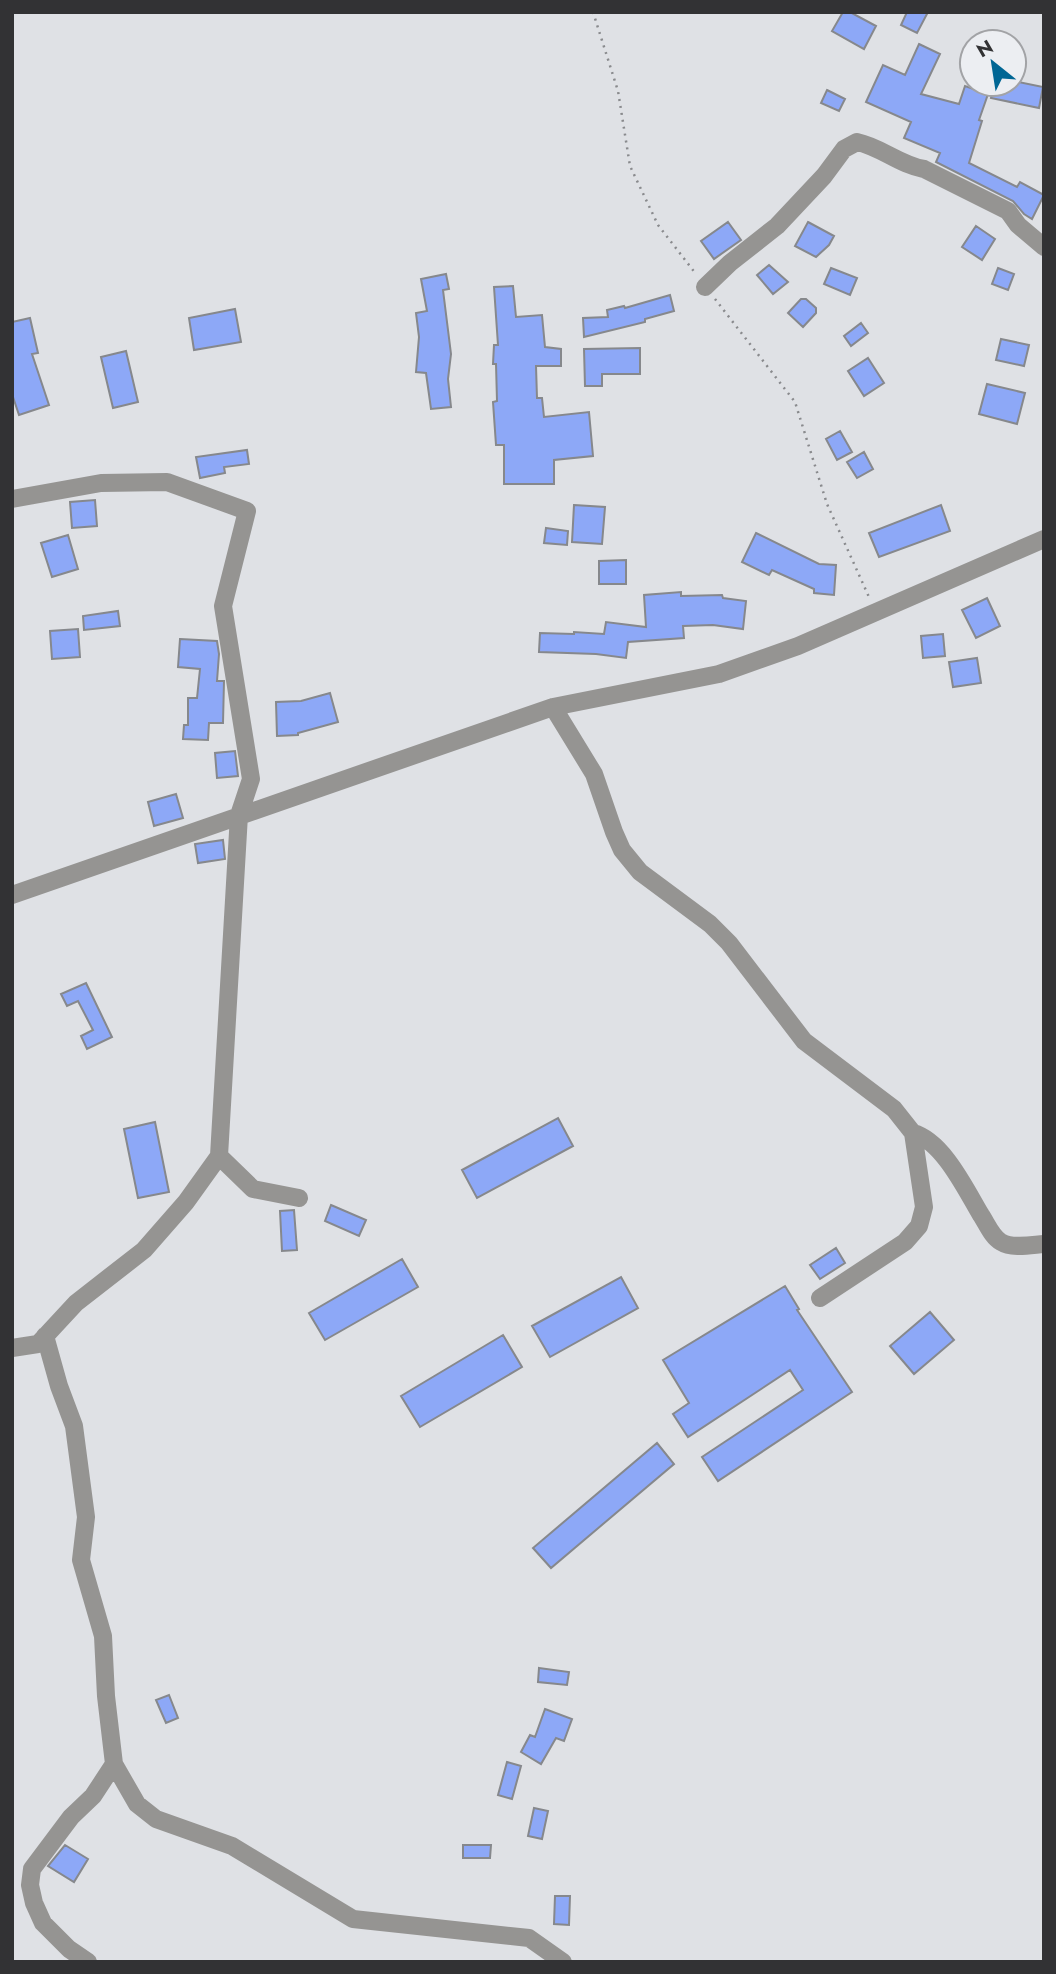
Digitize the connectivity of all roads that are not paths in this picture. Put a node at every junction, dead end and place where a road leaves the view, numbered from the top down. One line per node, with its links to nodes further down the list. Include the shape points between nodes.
1 (1044, 247): 2 (street, via 1008,211 925,169 857,142 844,149 777,226)
2 (705, 287)
3 (12, 499): 6 (street, via 101,483 167,482 247,511 223,606 251,779)
4 (1044, 539): 5 (street, via 798,646 719,674)
5 (553, 707): 6 (street); 8 (street, via 594,774 622,850 640,872 719,934 804,1041 894,1109)
6 (239, 815): 7 (street); 9 (street)
7 (12, 895)
8 (913, 1133): 11 (street, via 932,1143 1001,1243); 12 (street, via 925,1208 919,1226 905,1242)
9 (219, 1156): 10 (street, via 253,1189); 13 (street, via 144,1250 76,1303)
10 (299, 1198)
11 (1044, 1244)
12 (820, 1298)
13 (45, 1336): 14 (street, via 38,1344); 15 (street, via 74,1426 86,1517 81,1560 103,1636)
14 (12, 1348)
15 (114, 1764): 16 (street, via 32,1869 30,1885 43,1923); 17 (street, via 137,1804 156,1819 232,1846 353,1919 529,1938)
16 (88, 1962)
17 (563, 1962)

